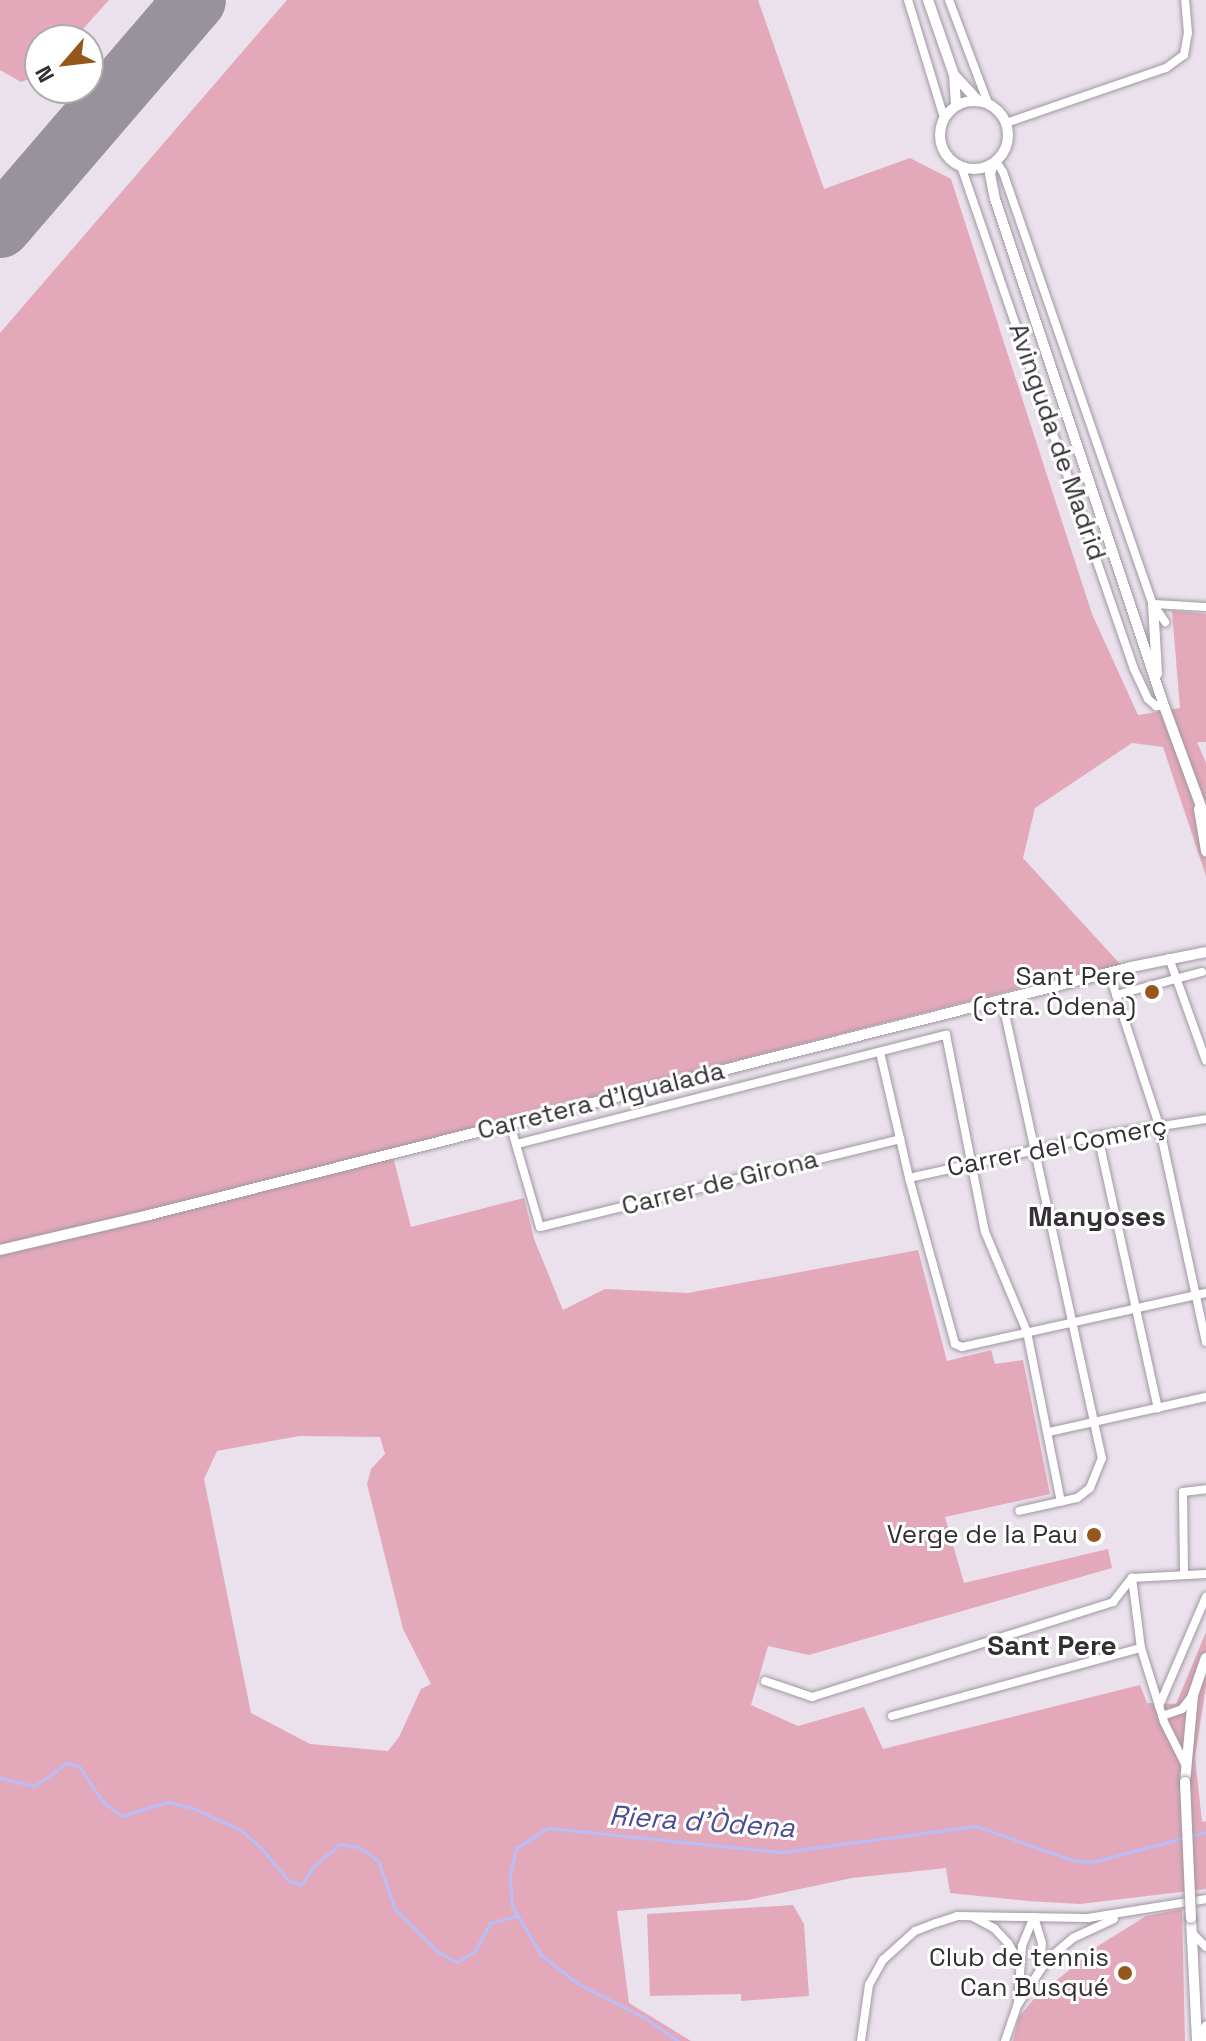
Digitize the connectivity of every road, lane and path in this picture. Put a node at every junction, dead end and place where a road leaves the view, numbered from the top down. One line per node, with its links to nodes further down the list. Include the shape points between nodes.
1 (908, 0): 8 (street)
2 (928, 0): 5 (street)
3 (949, 0): 6 (street)
4 (1185, 0): 9 (street, via 1184,55 1166,68)
5 (954, 75): 6 (street); 7 (street)
6 (982, 102): 7 (street); 9 (street, via 999,111)
7 (956, 105): 8 (street)
8 (944, 118): 11 (street, via 942,146)
9 (1006, 123): 10 (street, via 1006,148)
10 (994, 163): 12 (street); 13 (street, Avinguda de Madrid, via 990,174); 14 (street, Avinguda de Madrid, via 1003,172)
11 (961, 166): 12 (street); 18 (street, Avinguda de Madrid, via 1134,669 1148,699)
12 (973, 169): 13 (street, Avinguda de Madrid)
13 (995, 199): 17 (street, Avinguda de Madrid)
14 (1153, 604): 15 (street); 16 (street, Avinguda de Madrid); 17 (street)
15 (1206, 607)
16 (1165, 622)
17 (1158, 688): 18 (street, Avinguda de Madrid)
18 (1164, 706): 19 (street, Avinguda de Madrid)
19 (1198, 800): 20 (street, Avinguda de Madrid); 21 (street)
20 (1206, 820)
21 (1206, 851)
22 (1205, 951): 23 (street, Carretera d'Igualada)
23 (1169, 958): 25 (street, Carretera d'Igualada); 26 (street)
24 (1202, 972): 26 (street)
25 (1109, 973): 27 (street); 28 (street, Carretera d'Igualada)
26 (1177, 980): 27 (street); 30 (street)
27 (1116, 995): 33 (street)
28 (1002, 1000): 32 (street, Carretera d'Igualada); 37 (street)
29 (880, 1052): 35 (street); 36 (street); 38 (street, via 946,1035)
30 (1206, 1061)
31 (1206, 1119): 33 (street, Carrer del Comerç)
32 (510, 1124): 36 (street); 40 (street, Carretera d'Igualada)
33 (1159, 1125): 34 (street, Carrer del Comerç); 42 (street)
34 (1098, 1136): 37 (street, Carrer del Comerç); 43 (street)
35 (900, 1139): 36 (street, Carrer de Girona, via 540,1227); 39 (street)
36 (517, 1144)
37 (1035, 1150): 38 (street, Carrer del Comerç); 44 (street)
38 (971, 1164): 39 (street, Carrer del Comerç); 45 (street, via 985,1232)
39 (909, 1178): 45 (street, via 955,1344 962,1347)
40 (0, 1250)
41 (1206, 1293): 42 (street)
42 (1196, 1294): 43 (street); 46 (street)
43 (1134, 1307): 44 (street); 48 (street)
44 (1074, 1323): 45 (street); 49 (street)
45 (1027, 1332): 50 (street)
46 (1206, 1342)
47 (1206, 1397): 48 (street)
48 (1158, 1408): 49 (street)
49 (1096, 1421): 50 (street); 52 (street, via 1102,1458 1090,1488)
50 (1049, 1432): 52 (street)
51 (1206, 1489): 54 (street, via 1183,1492)
52 (1061, 1502): 53 (street)
53 (1019, 1511)
54 (1184, 1573): 55 (street); 56 (street)
55 (1206, 1574)
56 (1132, 1578): 58 (street); 60 (street, via 1113,1602 812,1697)
57 (1206, 1597): 62 (street)
58 (1141, 1648): 62 (street); 63 (street)
59 (1206, 1658): 61 (street)
60 (765, 1681)
61 (1193, 1695): 64 (street, via 1182,1709); 65 (street)
62 (1159, 1706): 64 (street)
63 (892, 1716)
64 (1162, 1716): 65 (street)
65 (1185, 1764): 70 (street, bridge)
66 (1206, 1899): 67 (street)
67 (1123, 1915): 69 (street); 73 (street, via 1073,1938)
68 (971, 1916): 69 (street); 72 (street, via 994,1928); 76 (street, via 936,1923 897,1944 869,1985)
69 (1034, 1917): 72 (street); 73 (street, via 1042,1943)
70 (1191, 1932): 71 (street); 78 (street)
71 (1206, 1947)
72 (1020, 1967): 74 (street)
73 (1040, 1969): 74 (street)
74 (1018, 2004): 77 (street)
75 (1206, 2027): 78 (street)
76 (861, 2041)
77 (1005, 2041)
78 (1200, 2041)

